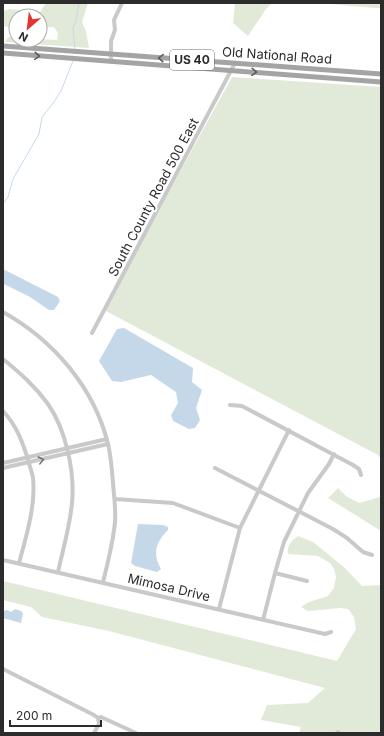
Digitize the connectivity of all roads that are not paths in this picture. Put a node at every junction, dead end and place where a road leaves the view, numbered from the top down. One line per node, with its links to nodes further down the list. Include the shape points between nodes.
1 (122, 3): 4 (street, via 114,20 115,30)
2 (3, 46): 4 (main road, Old National Road / US 40)
3 (3, 53): 5 (main road, Old National Road / US 40, one-way to 5)
4 (110, 54): 5 (street); 6 (main road, Old National Road / US 40, one-way to 4)
5 (110, 61): 7 (main road, Old National Road / US 40)
6 (235, 63): 7 (street, South County Road 500 East); 8 (main road, Old National Road / US 40)
7 (231, 70): 9 (main road, Old National Road / US 40, one-way to 9); 11 (street, South County Road 500 East)
8 (381, 74)
9 (381, 82)
10 (3, 312): 16 (street, via 20,321 55,351 83,385 101,421)
11 (92, 334)
12 (3, 359): 17 (street, via 26,378 48,405 61,429)
13 (230, 405): 15 (street, via 242,406)
14 (3, 411): 19 (street, via 14,425)
15 (289, 430): 18 (street); 25 (street)
16 (107, 441): 17 (street); 26 (street)
17 (67, 451): 19 (street); 21 (street, one-way to 17); 32 (street, via 73,480 72,504)
18 (334, 454): 24 (street, via 354,465); 27 (street)
19 (28, 457): 20 (street); 21 (street)
20 (3, 463)
21 (29, 463): 22 (street); 31 (street, via 33,479 32,505)
22 (3, 468)
23 (215, 468): 25 (street)
24 (361, 475)
25 (259, 490): 27 (street); 28 (street)
26 (115, 499): 28 (street, via 173,503); 35 (street, via 112,542)
27 (299, 511): 29 (street, via 340,533 363,552); 33 (street, via 284,542)
28 (240, 528): 36 (street)
29 (372, 554)
30 (3, 560): 31 (street, Mimosa Drive)
31 (18, 563): 32 (street, Mimosa Drive)
32 (58, 572): 35 (street, Mimosa Drive)
33 (274, 573): 34 (street); 37 (street)
34 (307, 581)
35 (103, 582): 36 (street, Mimosa Drive)
36 (219, 609): 37 (street, Mimosa Drive)
37 (263, 620): 38 (street, Mimosa Drive, via 325,634)
38 (331, 632)
39 (3, 669): 40 (street)
40 (98, 718): 41 (street); 42 (street, via 101,717)
41 (94, 733)
42 (136, 733)

